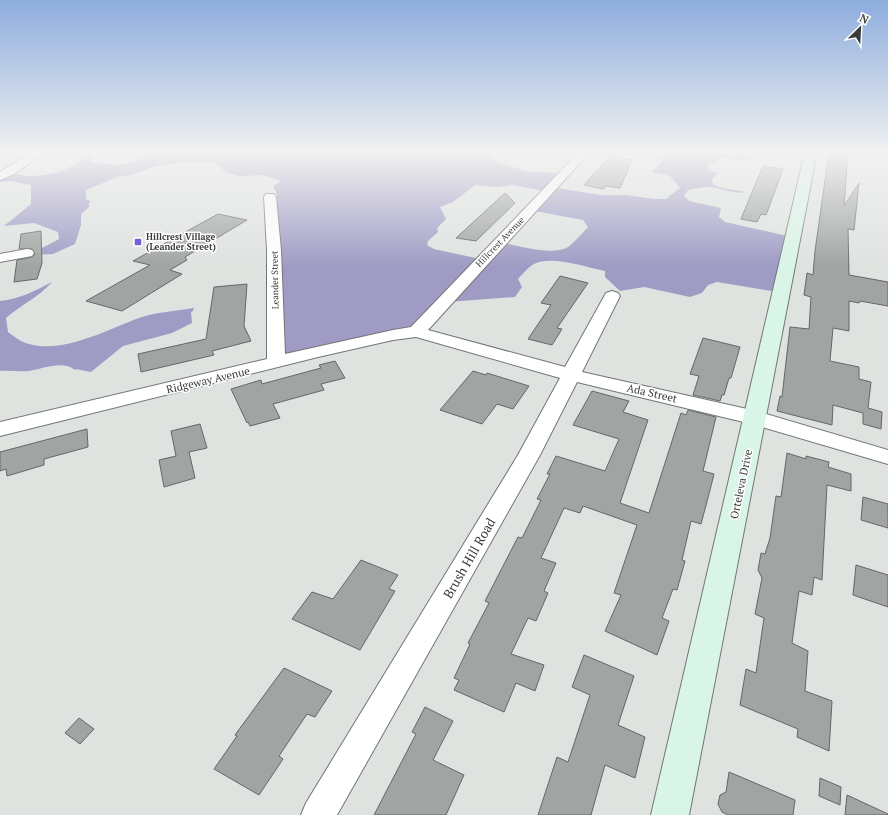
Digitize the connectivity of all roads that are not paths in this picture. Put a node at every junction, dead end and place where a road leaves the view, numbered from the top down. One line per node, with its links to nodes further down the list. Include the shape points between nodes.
1 (549, 190): 7 (street, Hillcrest Avenue)
2 (803, 190): 10 (street, Orteleva Drive)
3 (270, 197): 8 (street, Leander Street, via 275,258)
4 (27, 253): 5 (street)
5 (0, 258)
6 (612, 296): 9 (street, Brush Hill Road)
7 (416, 332): 8 (street, Ridgeway Avenue); 9 (street, Ada Street)
8 (276, 363): 11 (street, Ridgeway Avenue)
9 (572, 375): 10 (street, Ada Street); 13 (street, Brush Hill Road, via 529,455)
10 (756, 418): 12 (street, Ada Street); 14 (street, Orteleva Drive)
11 (0, 429)
12 (888, 457)
13 (318, 815)
14 (670, 815)

